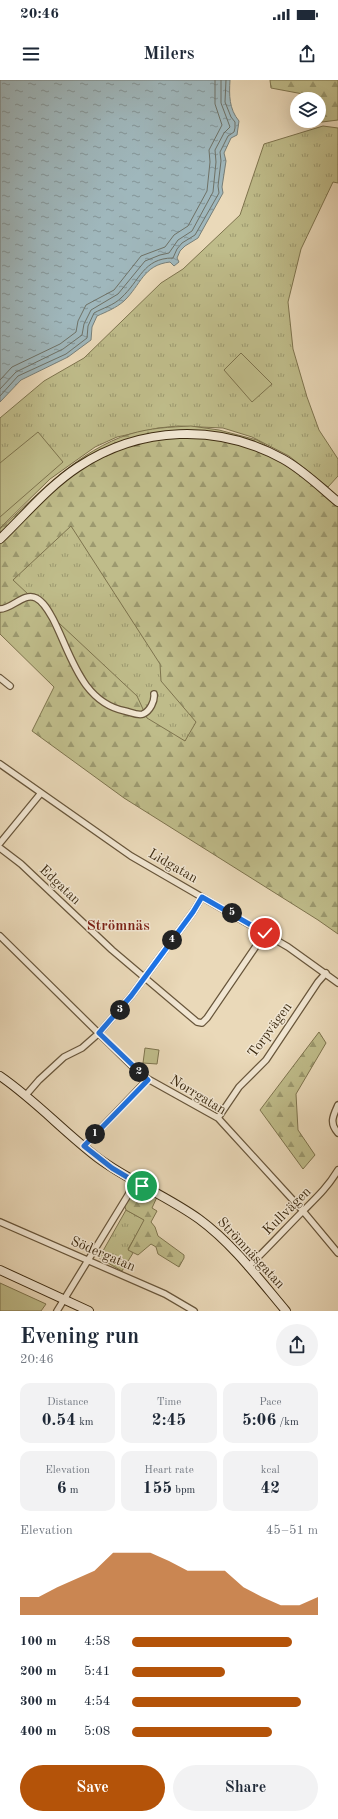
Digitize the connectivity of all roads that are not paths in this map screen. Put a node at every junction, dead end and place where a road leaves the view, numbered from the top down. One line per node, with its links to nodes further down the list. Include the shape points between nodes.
1 (338, 502): 2 (street, via 284,459 258,447 213,435 173,434 133,441 97,455 64,477)
2 (0, 539)
3 (0, 609): 6 (street, via 11,607 29,597 41,601 56,624 86,687 107,704 120,710 144,714 152,706)
4 (0, 678): 5 (street)
5 (10, 686)
6 (154, 694)
7 (0, 764): 8 (street, Lidgatan)
8 (41, 793): 9 (street); 11 (street, Lidgatan, via 131,856)
9 (0, 843)
10 (0, 848): 15 (street, Edgatan, via 21,864)
11 (202, 897): 12 (street, Lidgatan); 15 (street)
12 (265, 933): 14 (street, Lidgatan); 15 (street, Edgatan, via 202,1023 191,1019)
13 (0, 936): 17 (street, Norrgatan)
14 (326, 973): 16 (street, Lidgatan); 22 (street, Torpvägen, via 266,1060 239,1087)
15 (144, 978): 17 (street)
16 (338, 983)
17 (99, 1033): 19 (street, Norrgatan); 20 (street, via 82,1048 64,1057)
18 (0, 1076): 20 (street, Strömnäsgatan)
19 (148, 1080): 22 (street, Norrgatan); 24 (street)
20 (26, 1095): 24 (street, Strömnäsgatan)
21 (338, 1105): 23 (street, via 332,1123)
22 (218, 1118): 27 (street, Norrgatan)
23 (338, 1133)
24 (84, 1146): 26 (street, Strömnäsgatan, via 112,1168)
25 (338, 1170): 27 (street, Kullvägen, via 325,1189)
26 (136, 1182): 30 (street); 31 (street, Strömnäsgatan, via 204,1223)
27 (303, 1211): 29 (street, Norrgatan); 31 (street, Kullvägen)
28 (0, 1222): 30 (street, Södergatan)
29 (338, 1253)
30 (88, 1262): 33 (street); 36 (street, Södergatan, via 165,1294)
31 (248, 1267): 37 (street, Strömnäsgatan)
32 (0, 1270): 33 (street)
33 (64, 1300): 34 (street); 35 (street)
34 (57, 1311)
35 (89, 1311)
36 (194, 1311)
37 (286, 1311)

